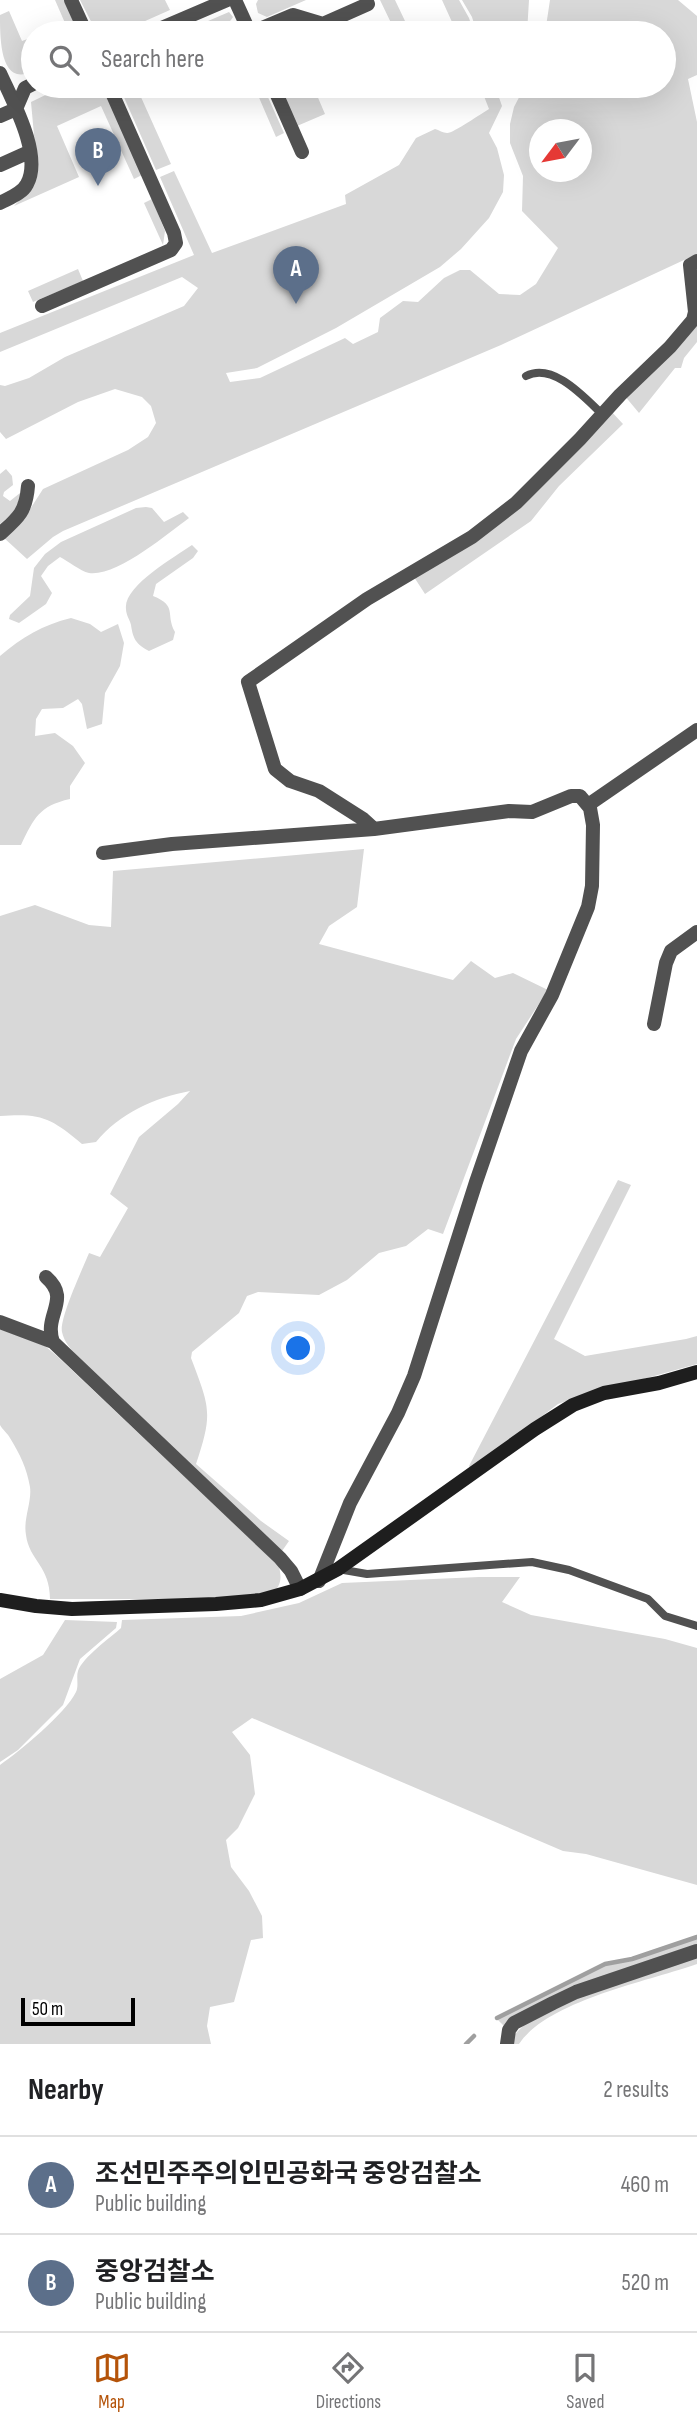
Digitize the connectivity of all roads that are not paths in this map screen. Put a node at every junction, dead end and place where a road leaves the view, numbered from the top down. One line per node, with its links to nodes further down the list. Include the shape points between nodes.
1 (71, 0): 5 (street)
2 (227, 0): 6 (street)
3 (235, 0): 7 (street)
4 (368, 4): 10 (street)
5 (81, 21)
6 (177, 21)
7 (245, 21)
8 (279, 21): 9 (street, via 293,15)
9 (313, 21)
10 (330, 21)
11 (1, 79): 12 (street); 16 (street)
12 (21, 84)
13 (22, 98): 16 (street)
14 (114, 98): 23 (street, via 176,243 171,250)
15 (278, 98): 19 (street)
16 (16, 109): 17 (street); 18 (street)
17 (0, 116)
18 (29, 152): 20 (street); 21 (street, via 27,184)
19 (302, 152)
20 (0, 165)
21 (0, 203)
22 (697, 261): 25 (street, via 691,265 693,320)
23 (42, 306)
24 (526, 376): 25 (lane, via 540,372 568,384)
25 (601, 414): 30 (street, via 494,522 367,599 248,682 275,769 363,819)
26 (28, 486): 27 (street, via 20,517)
27 (0, 534)
28 (697, 730): 29 (street)
29 (589, 805): 30 (street, via 580,796 571,796 532,812 509,811); 39 (street, via 593,825 588,907 552,995 521,1051 414,1376 350,1503)
30 (374, 830): 31 (street)
31 (103, 853)
32 (697, 932): 33 (street, via 671,951)
33 (654, 1024)
34 (46, 1277): 36 (street, via 57,1286 59,1296 51,1322)
35 (0, 1322): 36 (street)
36 (53, 1342): 40 (street, via 280,1558)
37 (697, 1372): 38 (street, via 604,1393 573,1405)
38 (338, 1569): 39 (street); 42 (lane, via 367,1574 532,1562 569,1570 649,1599 665,1616)
39 (319, 1581): 40 (street)
40 (300, 1589): 41 (street, via 261,1600 216,1604 72,1609)
41 (0, 1600)
42 (697, 1626)
43 (697, 1951): 44 (street, via 553,2003 514,2023)
44 (507, 2044)

